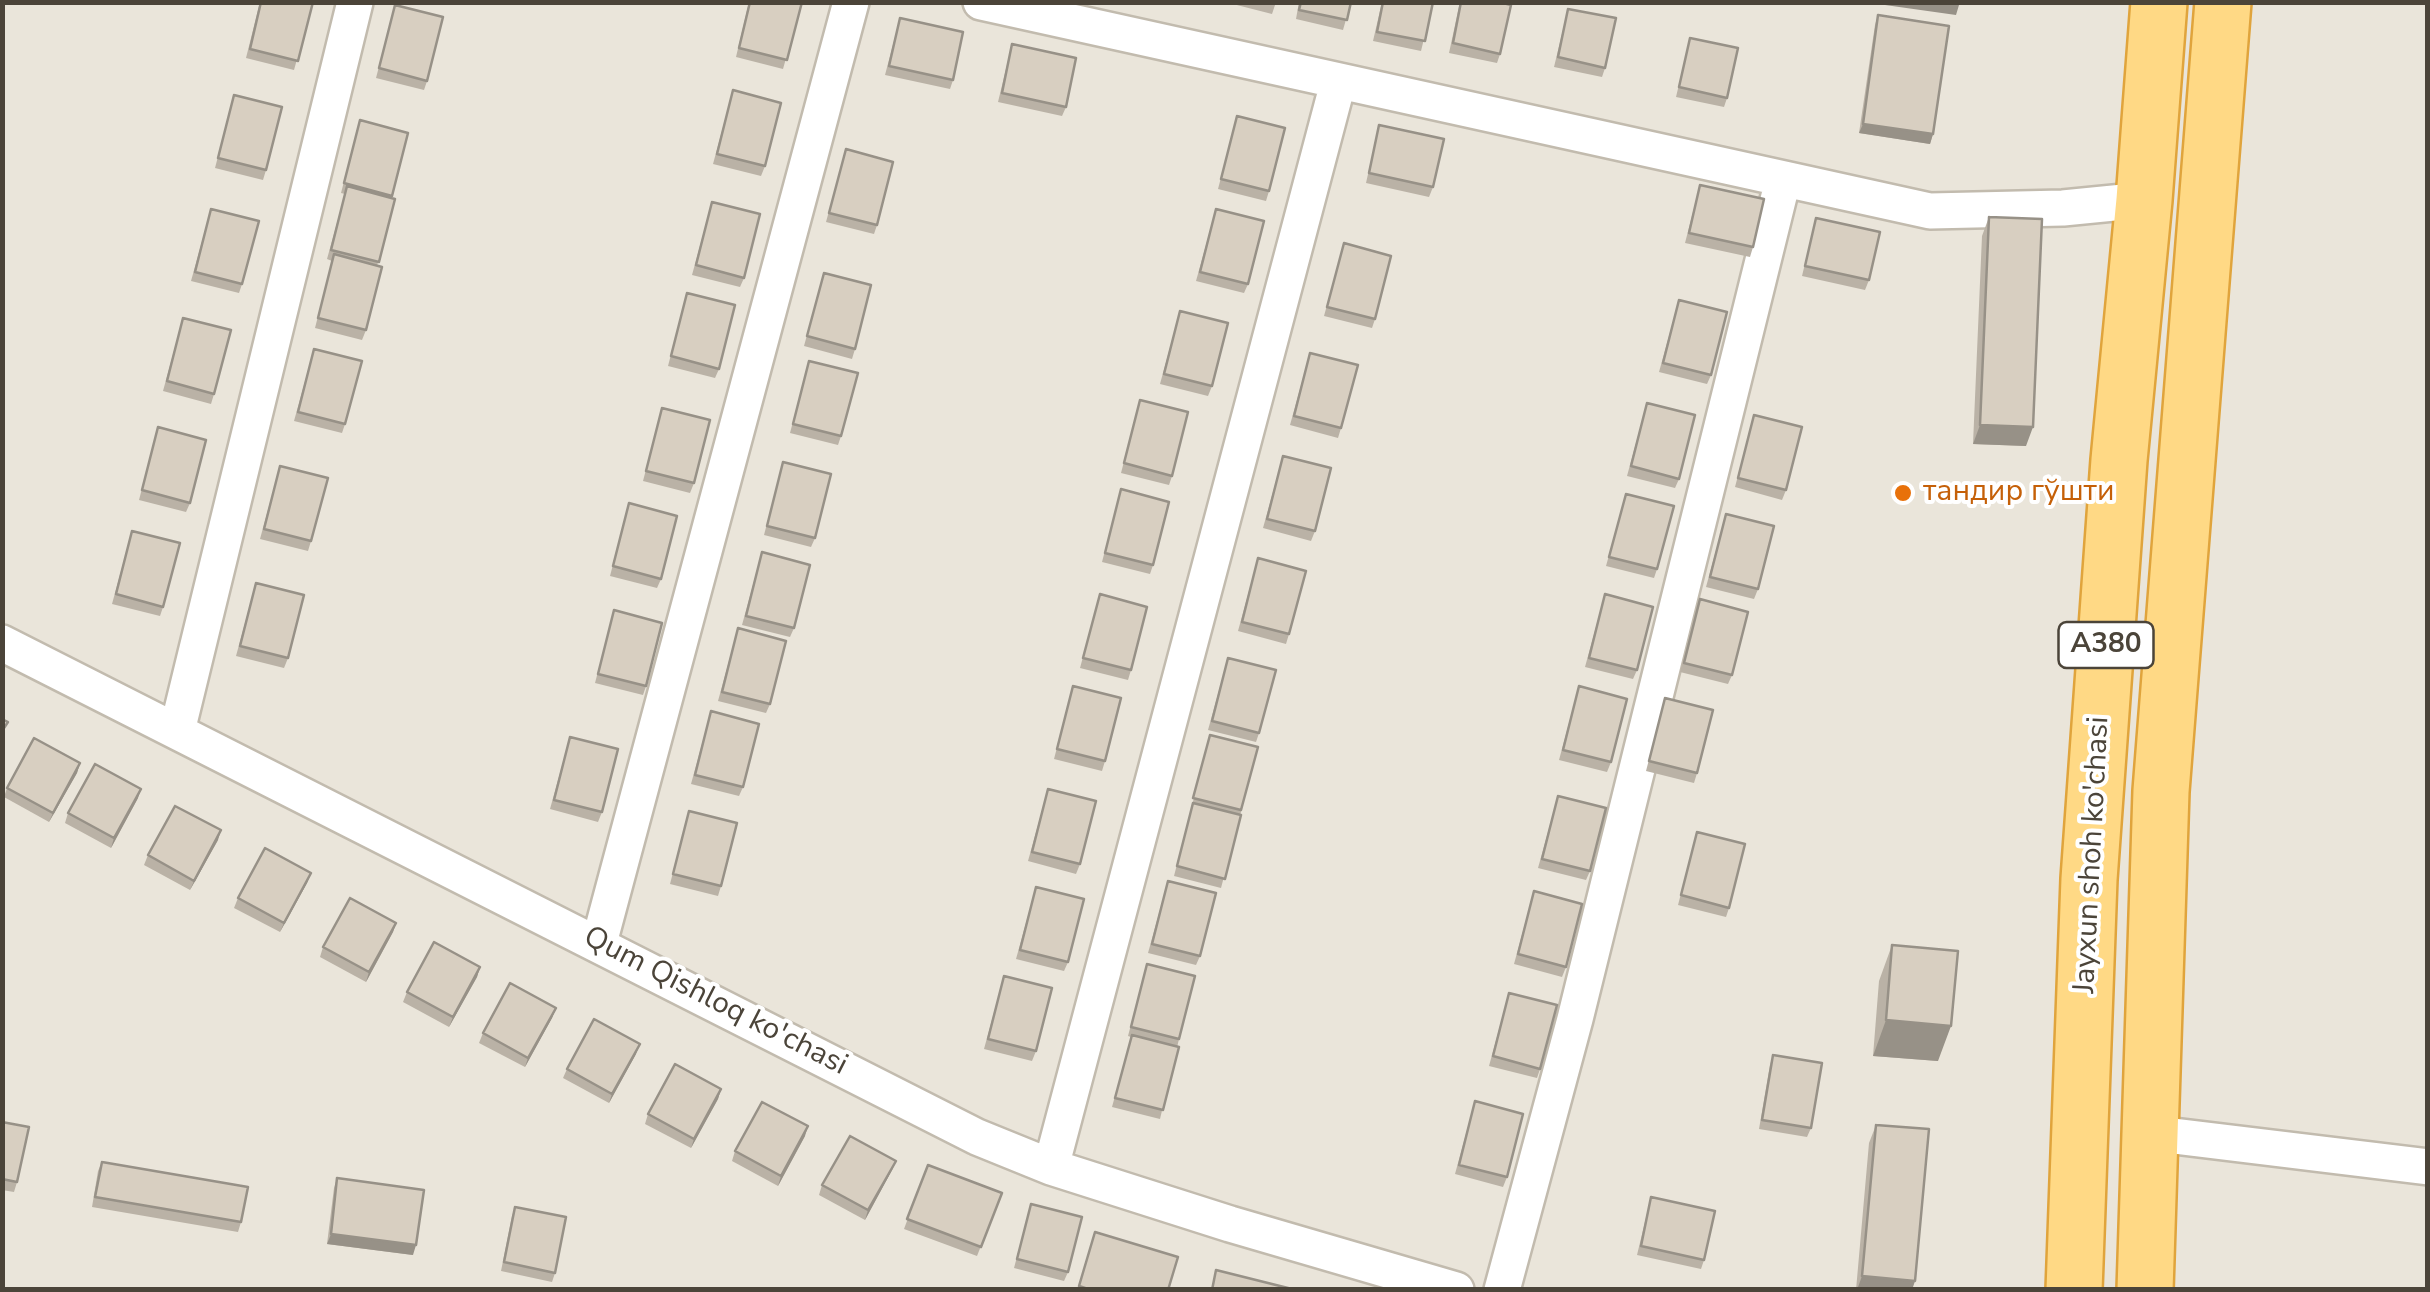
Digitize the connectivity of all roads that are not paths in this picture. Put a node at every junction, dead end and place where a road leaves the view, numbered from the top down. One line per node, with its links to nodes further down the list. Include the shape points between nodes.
1 (356, 2): 10 (street)
2 (851, 2): 11 (street)
3 (981, 2): 6 (street)
4 (2159, 2): 8 (highway, Jayxun shoh ko'chasi / A380)
5 (2223, 2): 12 (highway, A380, via 2161,791)
6 (1338, 82): 7 (street); 13 (street)
7 (1782, 180): 8 (street, via 1930,211); 16 (street)
8 (2144, 200): 17 (highway, Jayxun shoh ko'chasi / A380, via 2089,879)
9 (2, 643): 10 (street, Qum Qishloq ko'chasi)
10 (177, 731): 11 (street, Qum Qishloq ko'chasi)
11 (599, 943): 13 (street, Qum Qishloq ko'chasi, via 977,1136)
12 (2149, 1133): 14 (street); 18 (highway, A380)
13 (1052, 1167): 15 (street, Qum Qishloq ko'chasi)
14 (2428, 1167)
15 (1456, 1290)
16 (1502, 1290)
17 (2074, 1290)
18 (2145, 1290)

